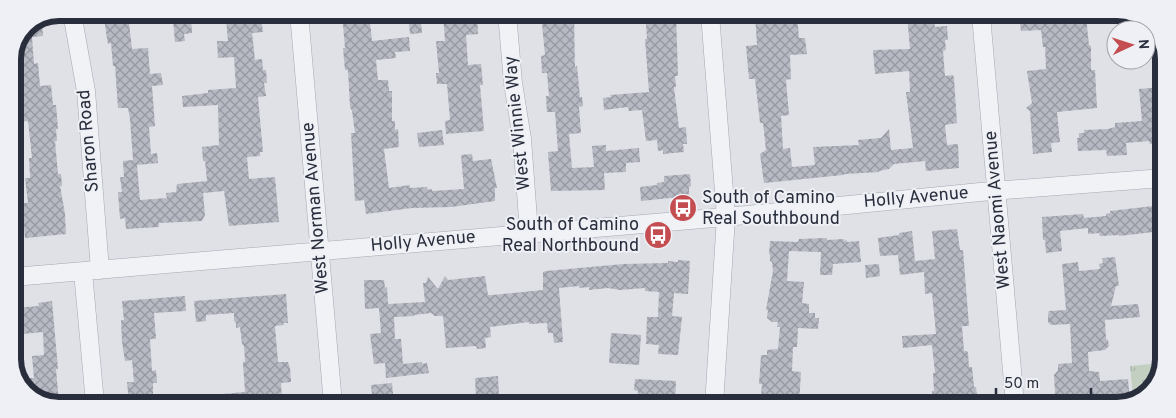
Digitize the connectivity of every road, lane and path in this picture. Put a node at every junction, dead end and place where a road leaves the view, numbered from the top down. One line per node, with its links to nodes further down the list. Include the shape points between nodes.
1 (74, 21): 11 (street, Sharon Road, via 86,92)
2 (300, 21): 10 (street, West Norman Avenue)
3 (508, 21): 9 (street, West Winnie Way, via 522,138)
4 (711, 21): 8 (street)
5 (982, 21): 7 (street, West Naomi Avenue)
6 (1155, 179): 7 (street, Holly Avenue)
7 (997, 191): 8 (street, Holly Avenue); 16 (street, West Naomi Avenue)
8 (726, 217): 9 (street, Holly Avenue); 15 (street)
9 (529, 232): 10 (street, Holly Avenue)
10 (320, 251): 11 (street, Holly Avenue); 14 (street, West Norman Avenue)
11 (91, 271): 12 (street, Holly Avenue); 13 (street, Sharon Road)
12 (21, 276)
13 (95, 397)
14 (332, 397)
15 (715, 397)
16 (1014, 397)

